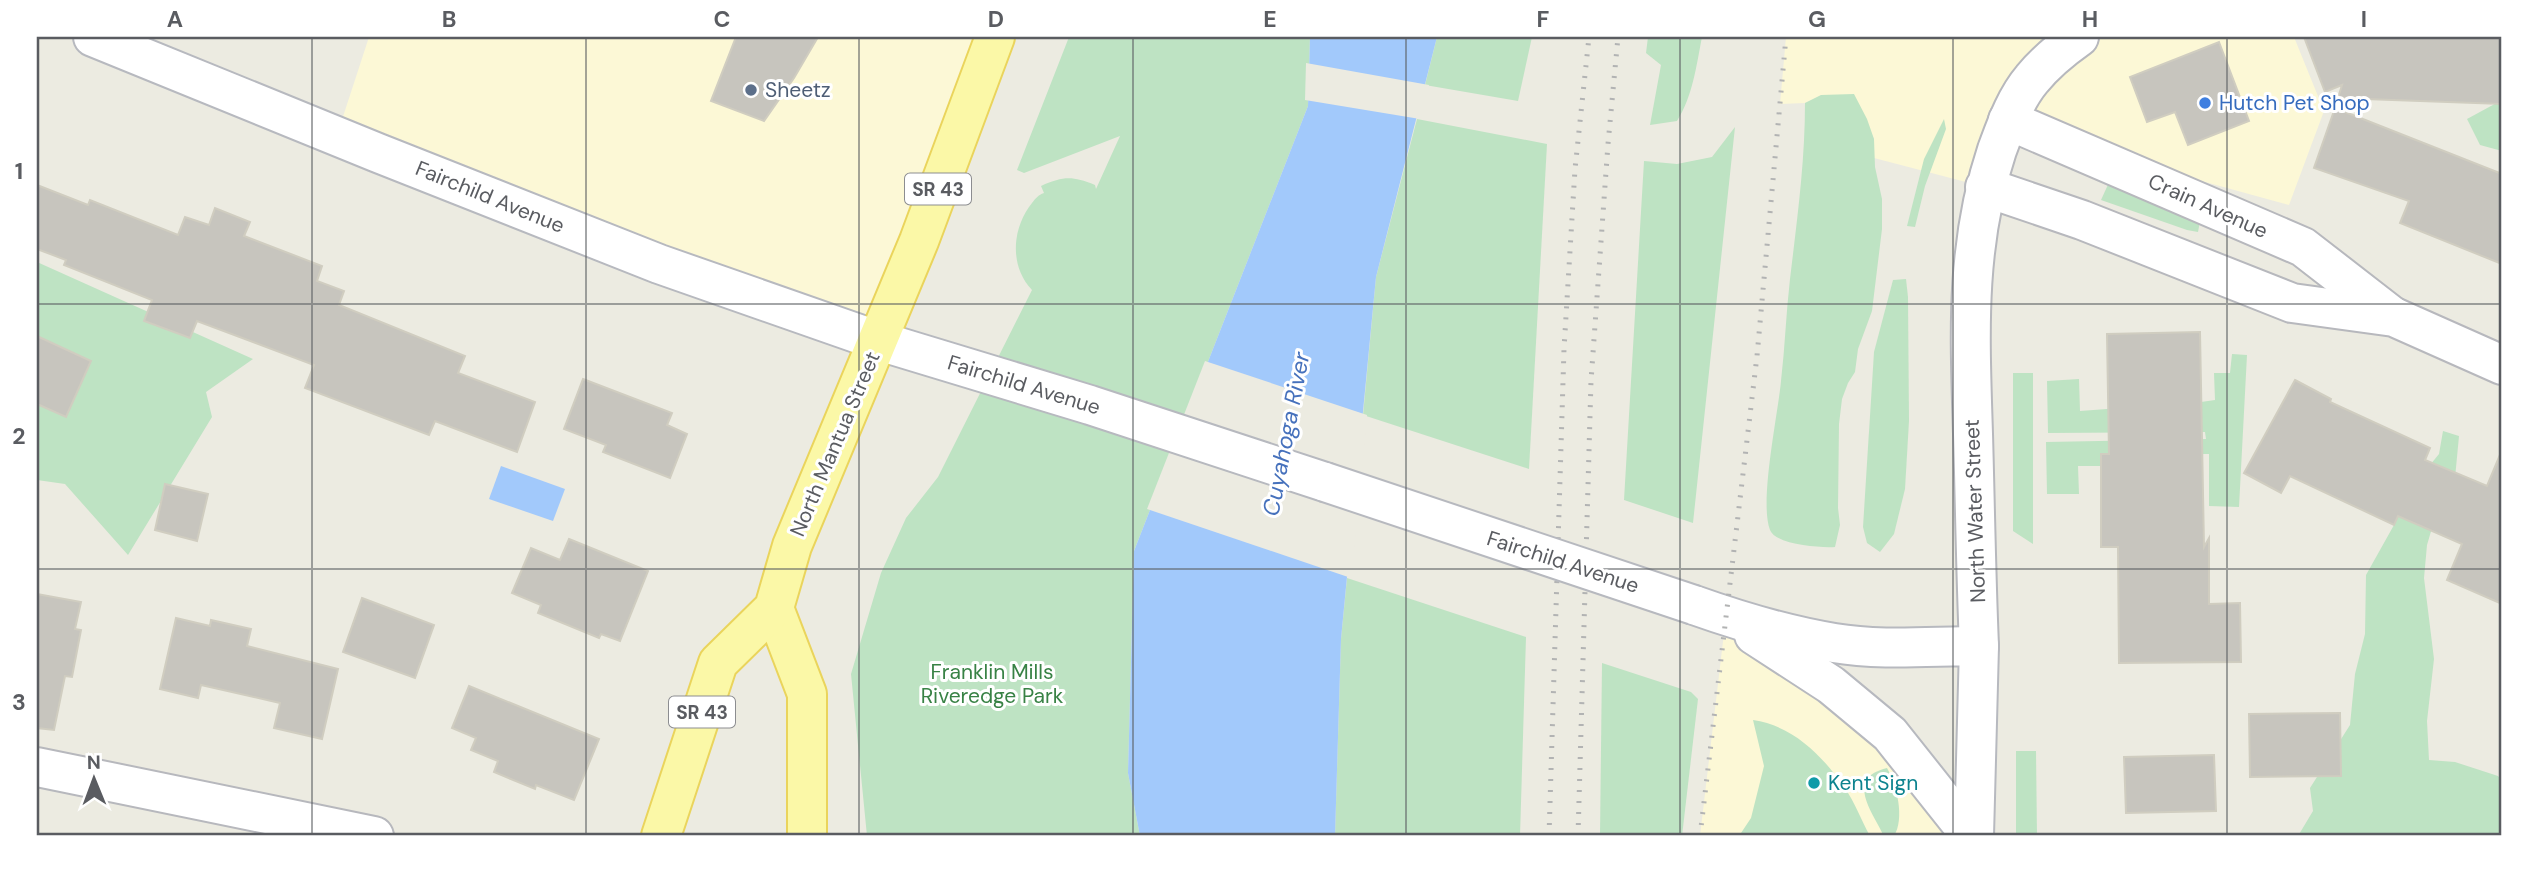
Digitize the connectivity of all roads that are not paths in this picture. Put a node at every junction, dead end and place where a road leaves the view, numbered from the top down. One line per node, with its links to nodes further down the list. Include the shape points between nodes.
1 (93, 37): 7 (main road, Fairchild Avenue, via 659,264)
2 (995, 37): 7 (main road, North Mantua Street / SR 43)
3 (2079, 37): 4 (main road, North Water Street, via 2031,80)
4 (2008, 120): 5 (main road, North Water Street); 6 (main road, Crain Avenue, via 2303,247)
5 (1985, 187): 6 (main road, Crain Avenue, via 2292,303); 11 (main road, North Water Street, via 1972,260 1970,334)
6 (2393, 317): 8 (main road, Crain Avenue)
7 (879, 341): 9 (main road, North Mantua Street / SR 43, via 792,546); 10 (main road, Fairchild Avenue, bridge, via 1090,405)
8 (2502, 365)
9 (774, 608): 14 (main road, North Mantua Street / SR 43, via 718,663); 15 (main road, via 807,694)
10 (1710, 611): 11 (main road, Fairchild Avenue, via 1835,643); 16 (main road, via 1831,685 1890,734)
11 (1979, 646): 16 (main road, North Water Street)
12 (37, 767): 13 (main road)
13 (374, 836)
14 (661, 836)
15 (807, 836)
16 (1973, 836)

